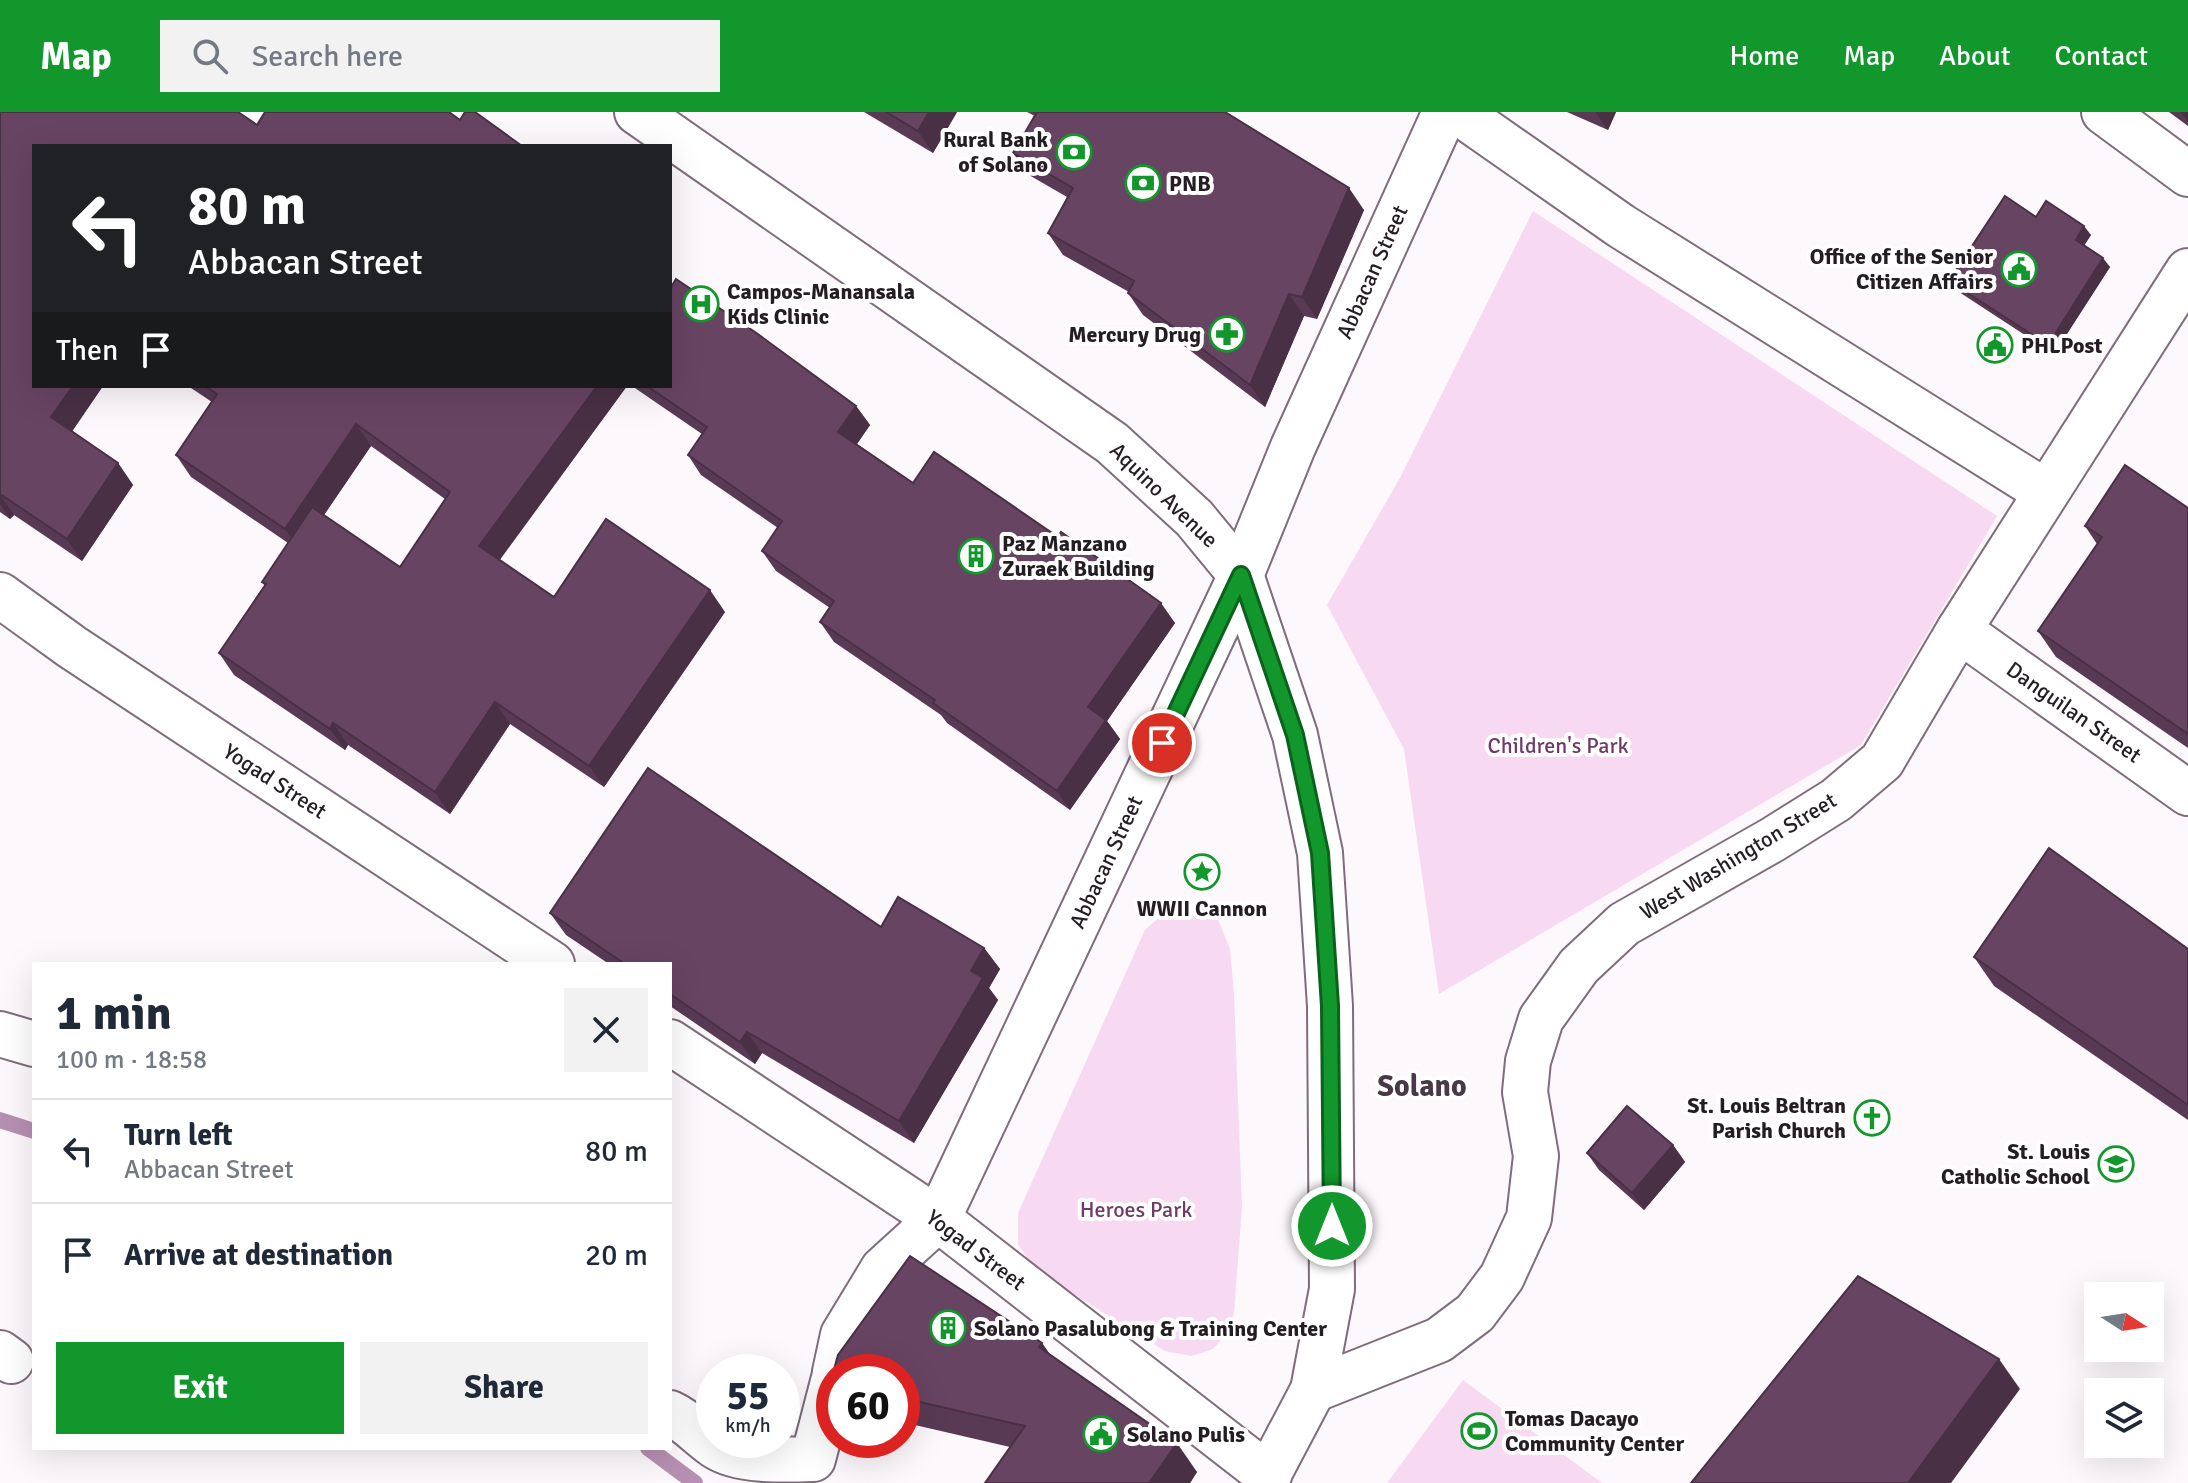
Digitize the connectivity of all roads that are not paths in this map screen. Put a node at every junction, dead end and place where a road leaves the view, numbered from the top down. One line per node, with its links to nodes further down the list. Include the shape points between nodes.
1 (637, 112): 8 (street, Aquino Avenue, via 1112,443 1194,518)
2 (1445, 112): 8 (street, Abbacan Street, via 1293,447)
3 (1458, 112): 7 (street, via 1621,226)
4 (2104, 112): 5 (street)
5 (2188, 174)
6 (2188, 271): 7 (street, West Washington Street)
7 (2046, 492): 10 (street, West Washington Street)
8 (1241, 575): 16 (street, Abbacan Street); 18 (street, Aquino Avenue, via 1295,735 1320,853 1330,1006 1332,1289)
9 (0, 595): 12 (street, Yogad Street)
10 (1959, 630): 11 (street, Danguilan Street); 18 (street, West Washington Street, via 1882,761 1836,800 1624,924 1579,966 1541,1019 1525,1092 1536,1156 1529,1218 1502,1277 1475,1313 1439,1340)
11 (2188, 793)
12 (549, 962)
13 (0, 1034): 14 (street)
14 (32, 1043)
15 (672, 1043): 16 (street, Yogad Street)
16 (938, 1219): 17 (street, Abbacan Street, via 883,1269 843,1335); 21 (street, Yogad Street)
17 (839, 1354)
18 (1313, 1390): 21 (street, Aquino Avenue)
19 (672, 1414): 20 (street, Abbacan Street, via 717,1449 763,1460 813,1459)
20 (816, 1448)
21 (1266, 1480)

